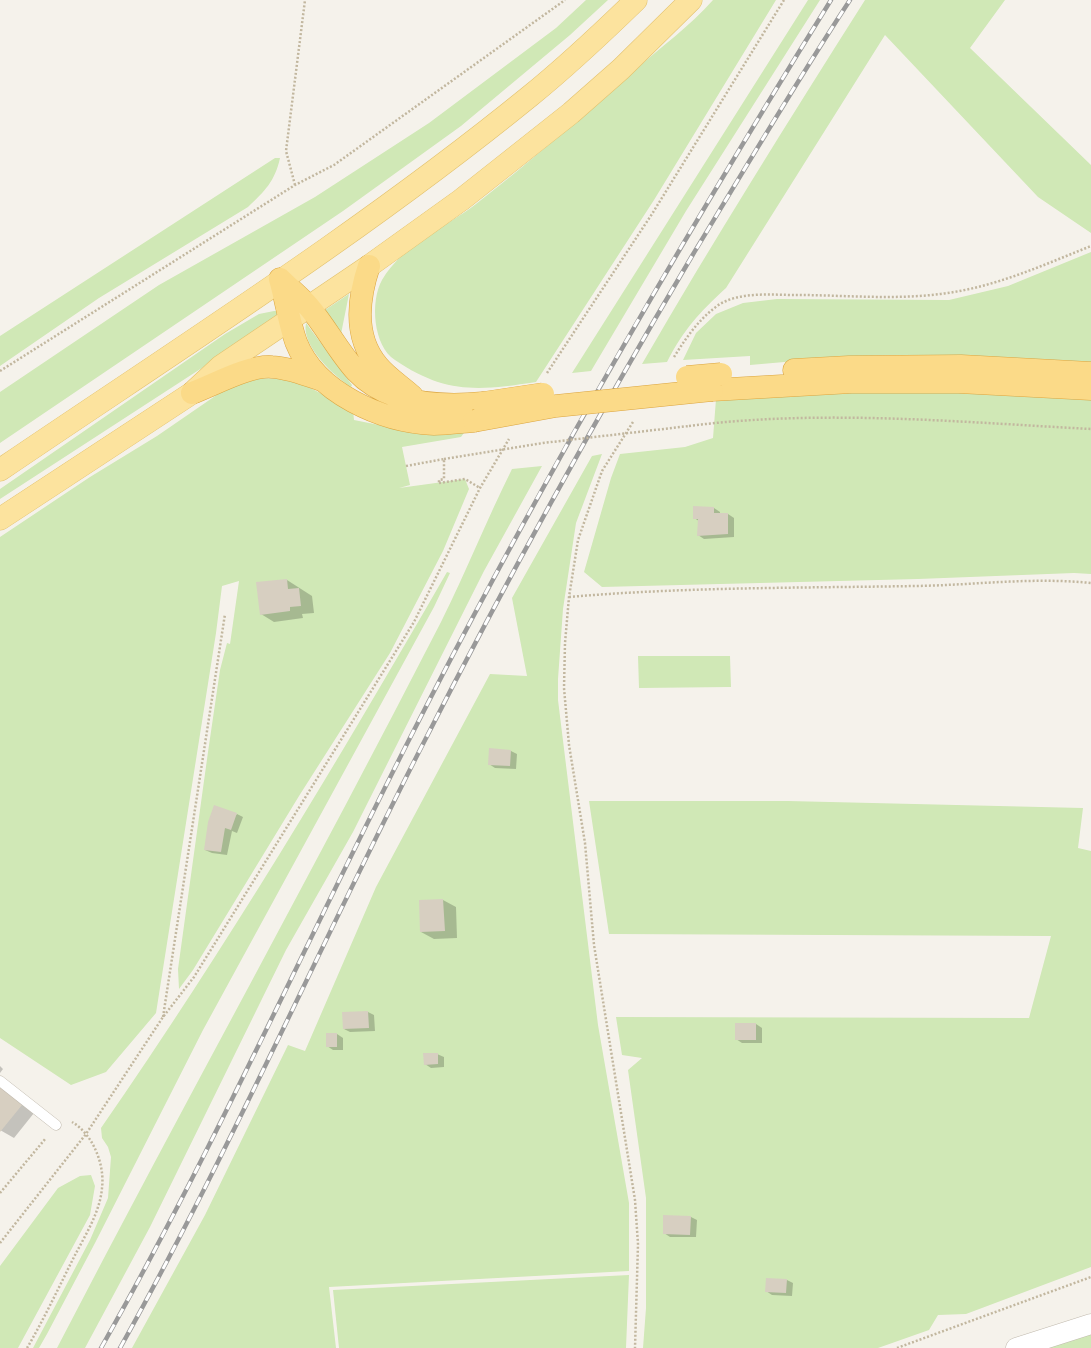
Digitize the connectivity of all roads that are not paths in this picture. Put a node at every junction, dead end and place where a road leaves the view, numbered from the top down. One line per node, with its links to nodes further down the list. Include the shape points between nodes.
1 (636, 0): 4 (main road, via 580,54 485,132 433,172)
2 (691, 0): 3 (main road, via 621,69 571,112 461,200)
3 (369, 266): 5 (main road); 12 (highway, via 359,303 366,347 377,366)
4 (280, 279): 5 (highway); 6 (highway); 14 (main road)
5 (309, 308): 6 (main road); 12 (highway, via 356,372 375,387 396,396)
6 (291, 319): 8 (highway, via 296,342 307,362); 11 (main road, via 220,366)
7 (1091, 373): 9 (highway, via 953,366 849,367)
8 (325, 381): 11 (highway, via 271,367 251,370); 13 (highway, via 365,406 408,420 434,424)
9 (717, 382): 10 (highway, via 959,382); 13 (highway, bridge, via 556,406)
10 (1091, 389)
11 (192, 393): 15 (main road)
12 (418, 401): 13 (highway)
13 (479, 412)
14 (0, 470)
15 (0, 519)
16 (0, 1081): 17 (lane)
17 (56, 1125)
18 (1091, 1324): 19 (street)
19 (1016, 1348)

